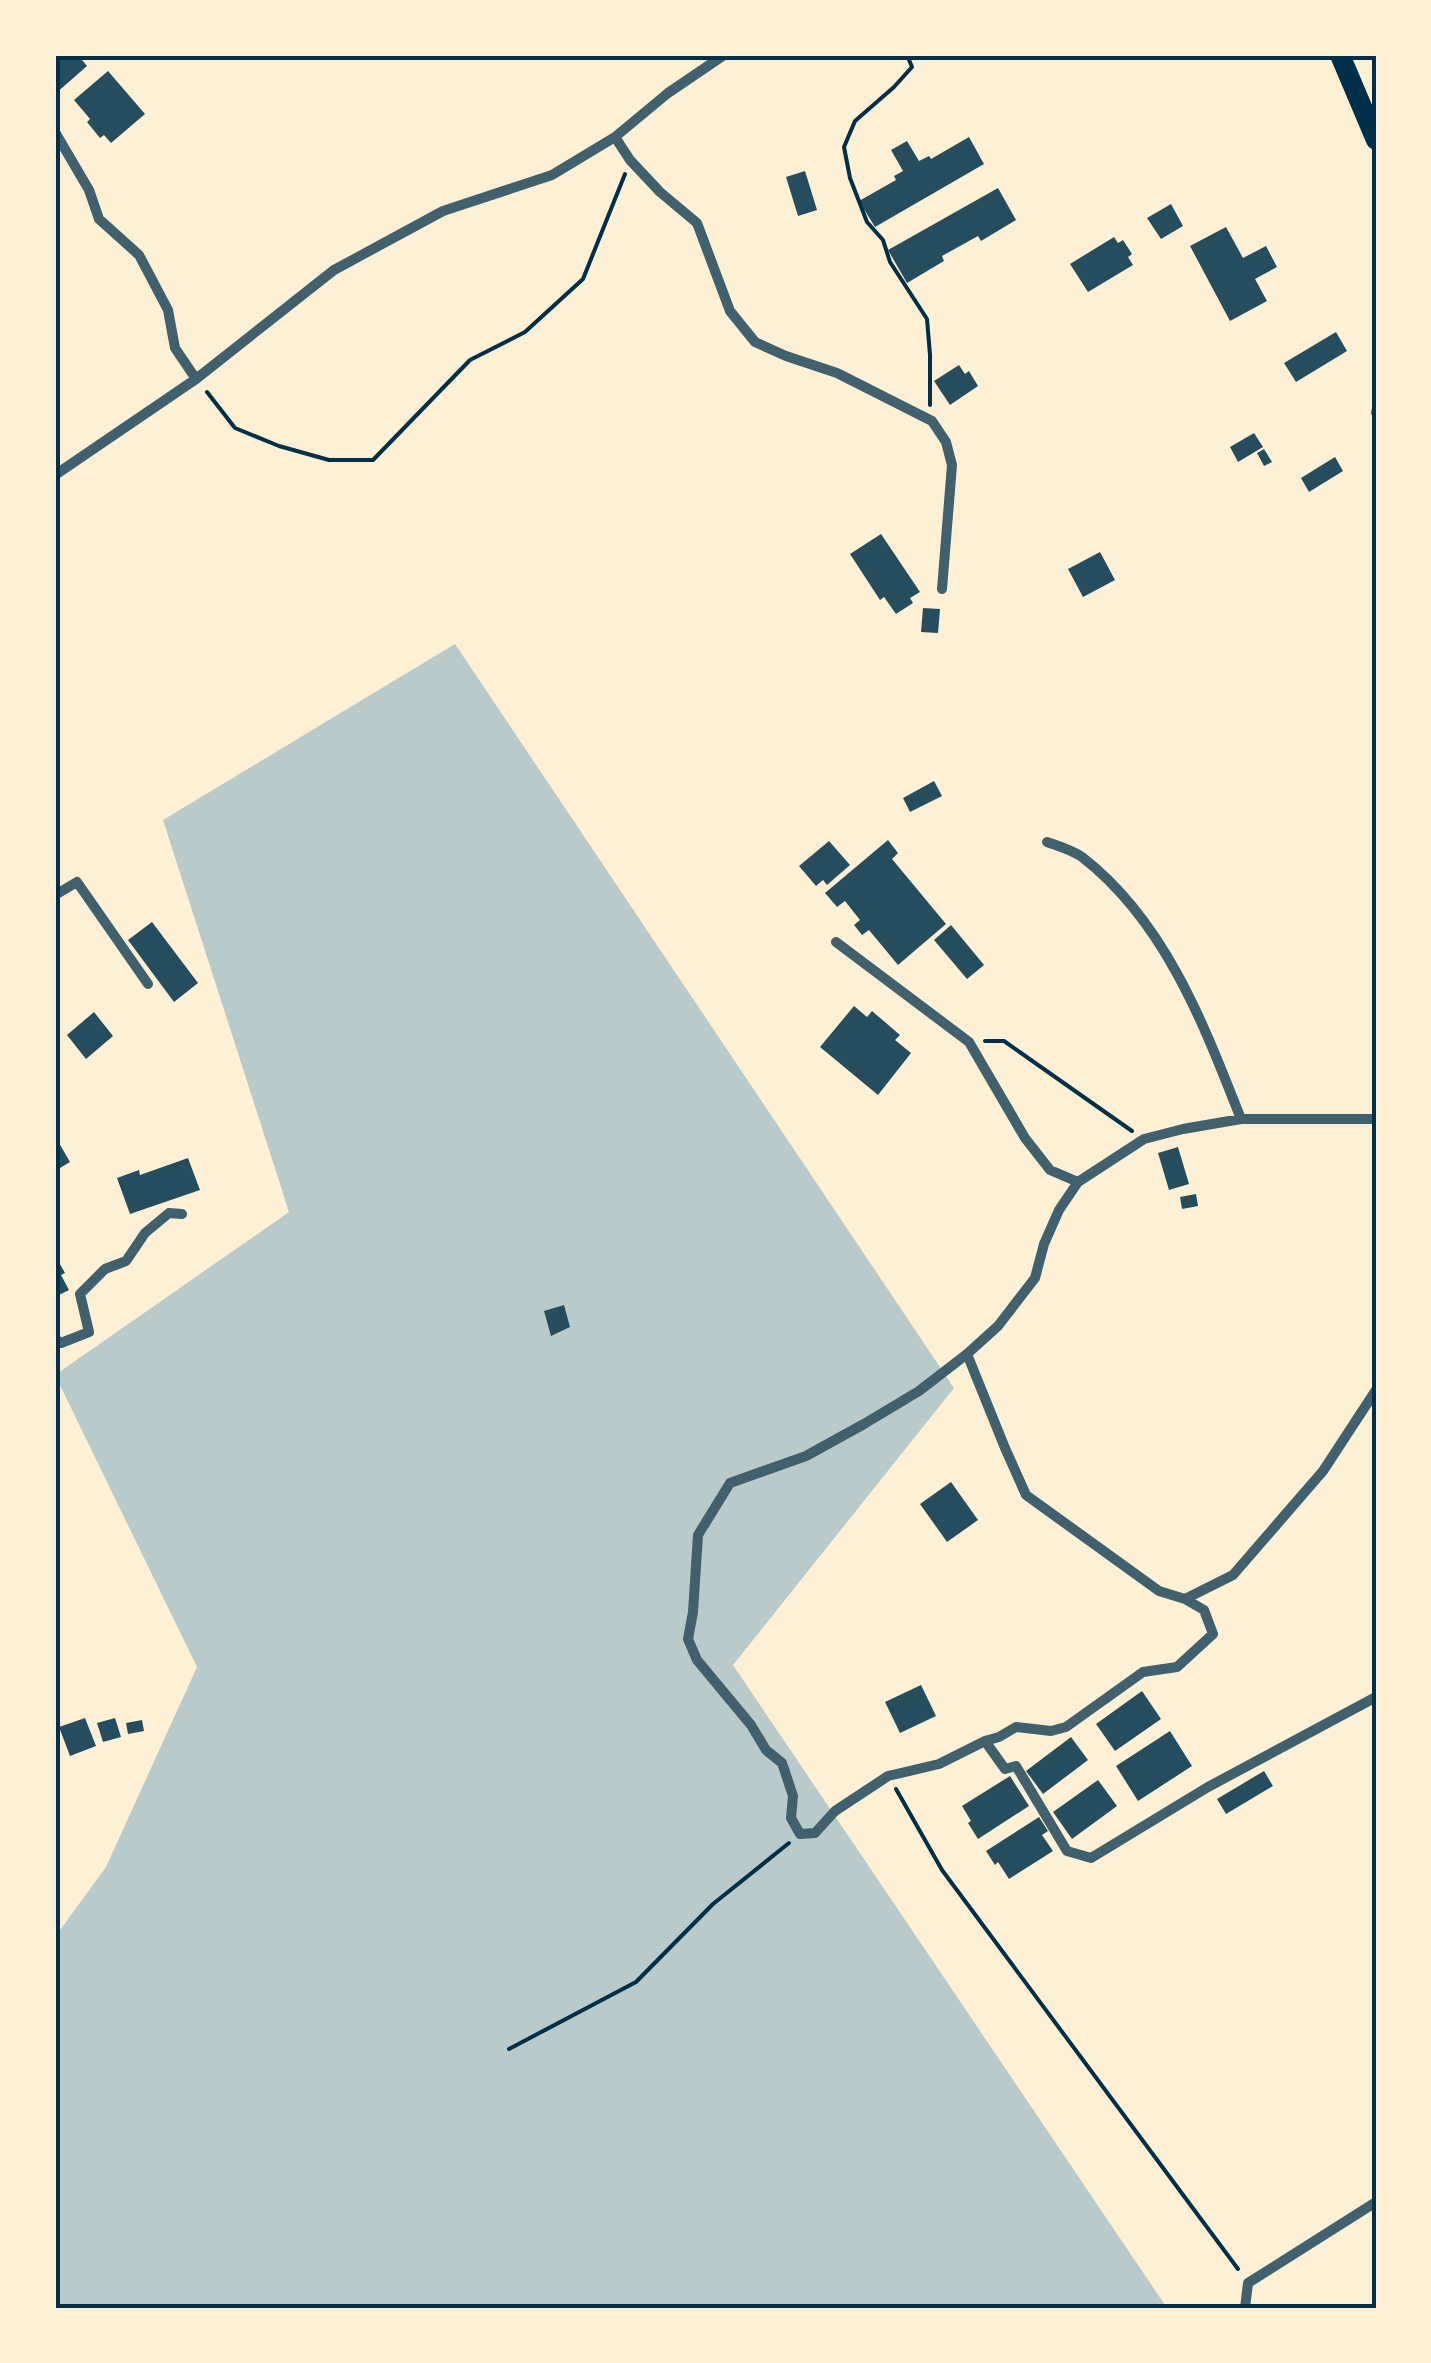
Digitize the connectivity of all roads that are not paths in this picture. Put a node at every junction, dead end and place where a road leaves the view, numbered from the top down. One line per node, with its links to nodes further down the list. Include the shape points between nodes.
1 (724, 55): 5 (street)
2 (1340, 55): 3 (main road)
3 (1370, 110): 6 (main road)
4 (55, 132): 7 (street, via 100,220 140,255 168,310 175,348)
5 (615, 136): 7 (street, via 552,175 443,211 334,270); 11 (street, via 630,160 696,223 730,311 755,342 932,420 952,466)
6 (1376, 140)
7 (196, 379): 10 (street)
8 (1376, 404): 9 (lane)
9 (1376, 417)
10 (55, 475)
11 (942, 589)
12 (1047, 842): 16 (street, via 1079,855 1129,901 1161,946)
13 (55, 895): 15 (street, via 77,882)
14 (836, 942): 18 (street, via 970,1042 1025,1138 1050,1170)
15 (148, 984)
16 (1242, 1119): 17 (street); 18 (street, via 1144,1139)
17 (1376, 1119)
18 (1078, 1182): 21 (street, via 1044,1244 1036,1278)
19 (182, 1214): 20 (street, via 168,1213 126,1261 105,1269 80,1294 89,1332)
20 (55, 1339)
21 (967, 1354): 23 (street, via 1026,1494 1159,1591); 25 (street, via 918,1391 806,1456 730,1483 698,1535 688,1639 696,1660 782,1763 800,1834 815,1833 835,1811 888,1776 939,1764)
22 (1376, 1390): 23 (street, via 1323,1471 1233,1576)
23 (1185, 1600): 25 (street, via 1204,1610 1214,1634 1177,1667 1143,1672 1066,1727 1016,1727)
24 (1376, 1697): 25 (street, via 1091,1858 1066,1850 1016,1766 1005,1769)
25 (984, 1741)
26 (1376, 2202): 27 (street, via 1248,2282)
27 (1245, 2308)

